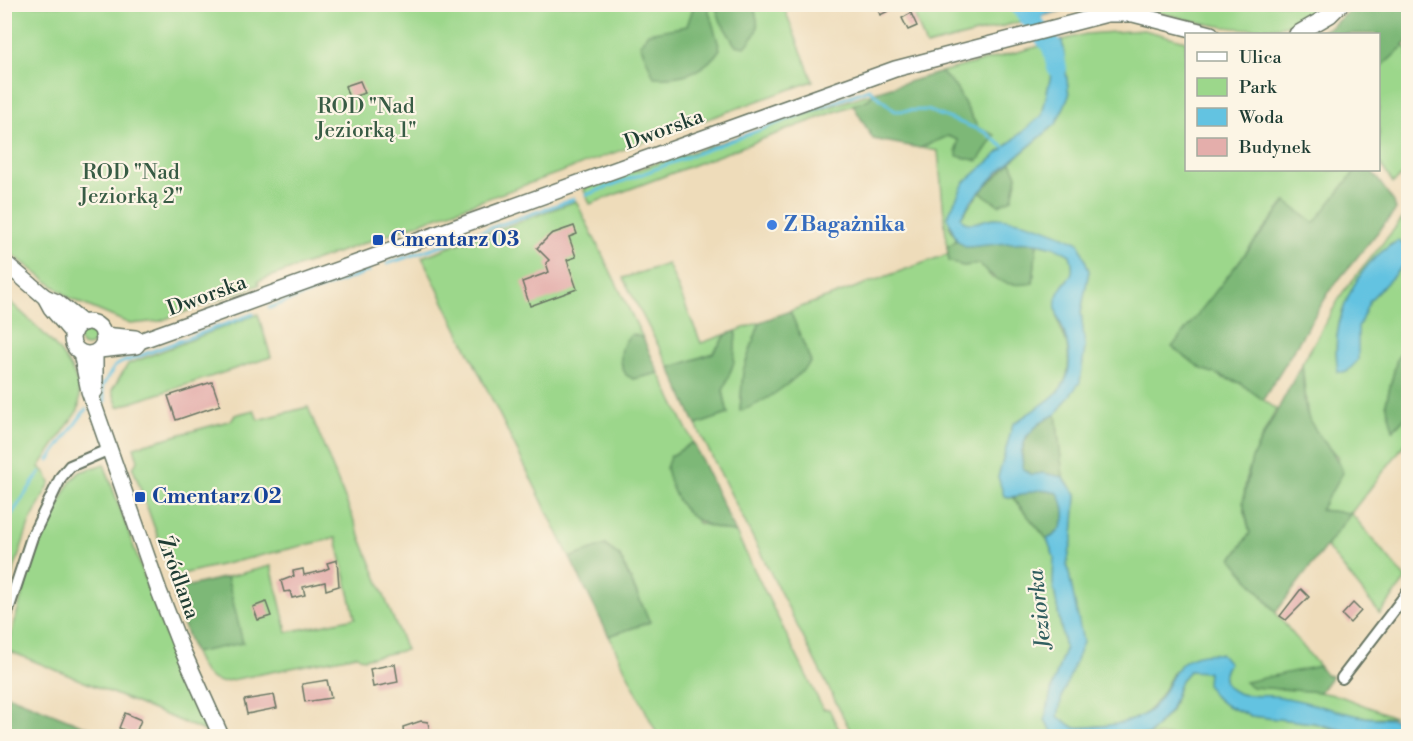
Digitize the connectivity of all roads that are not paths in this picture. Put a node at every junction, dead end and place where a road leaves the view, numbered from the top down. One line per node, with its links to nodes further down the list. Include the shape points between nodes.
1 (1341, 4): 3 (street)
2 (1207, 33): 7 (street, Dworska, via 1133,14 1107,14 996,41 851,84)
3 (1299, 33)
4 (4, 262): 5 (street)
5 (78, 328): 6 (street, via 96,324); 8 (street, Źródlana, via 73,343)
6 (104, 335): 7 (street); 8 (street)
7 (140, 341): 8 (street, Dworska, via 136,346)
8 (92, 352): 9 (street, Źródlana, via 84,373)
9 (110, 449): 11 (street, via 70,466 61,477 32,537); 13 (street, Źródlana, via 173,626)
10 (1408, 592): 12 (street)
11 (4, 622)
12 (1342, 678)
13 (222, 736)

